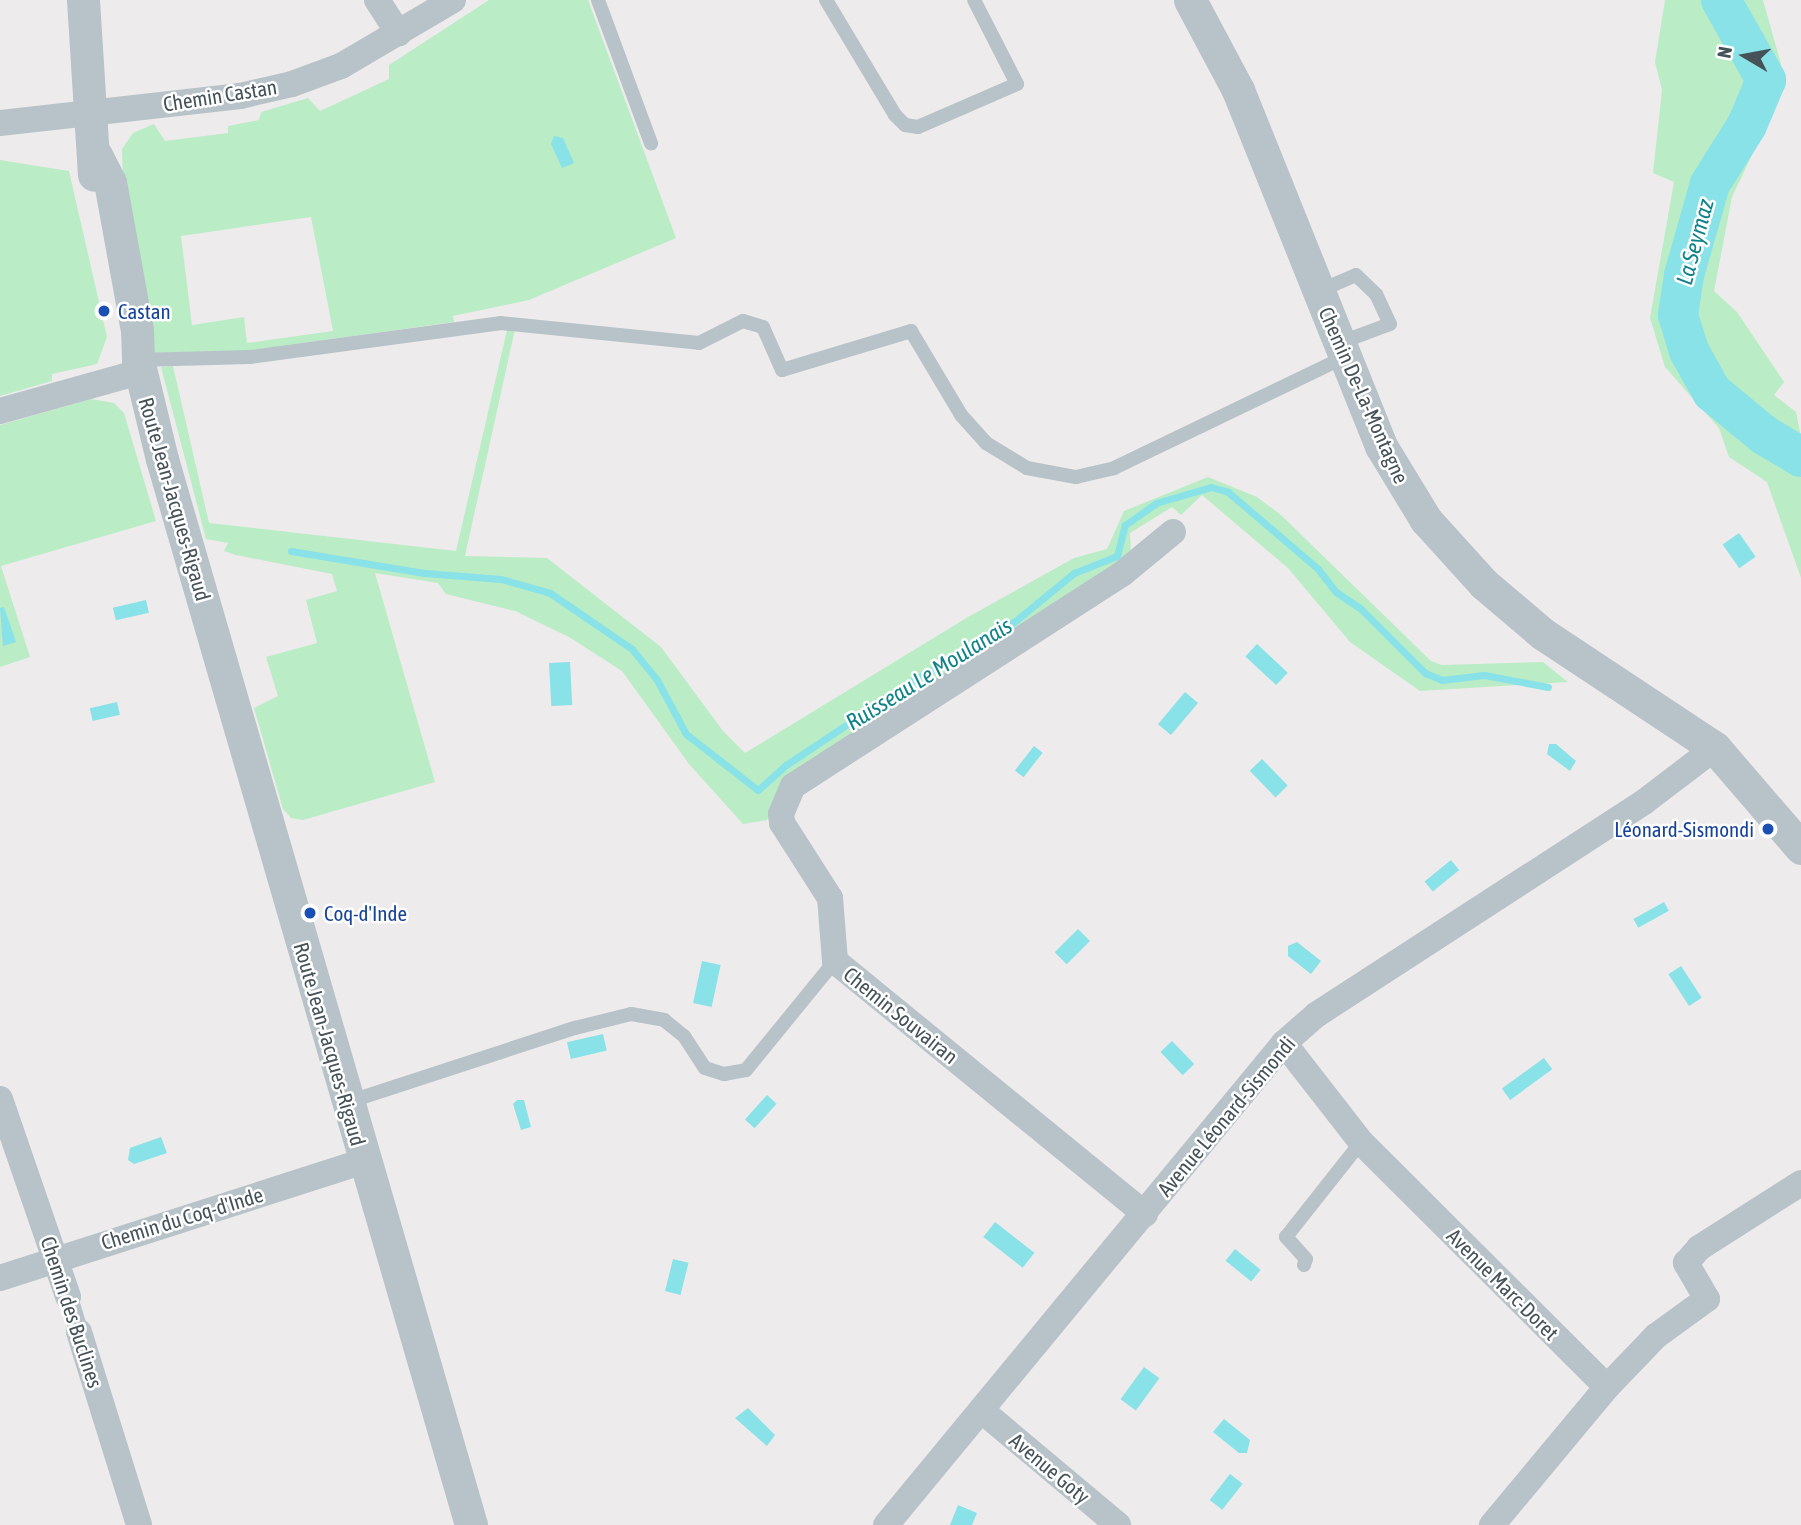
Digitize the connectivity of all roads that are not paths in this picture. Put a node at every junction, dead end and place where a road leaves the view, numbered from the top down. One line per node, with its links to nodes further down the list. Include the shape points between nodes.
1 (83, 0): 9 (street, Route Jean-Jacques-Rigaud)
2 (377, 0): 8 (street)
3 (453, 0): 8 (street, Chemin Castan)
4 (598, 0): 11 (lane)
5 (826, 0): 6 (lane, via 895,115 905,125 918,127 1017,84)
6 (974, 0)
7 (1190, 0): 12 (street, Chemin De-La-Montagne, via 1238,90)
8 (399, 34): 9 (street, Chemin Castan, via 341,66 240,96)
9 (92, 110): 10 (street, Chemin Castan); 14 (street, Route Jean-Jacques-Rigaud, via 96,155 92,190 103,257 120,334)
10 (0, 123)
11 (651, 143)
12 (1318, 292): 13 (street, Chemin De-La-Montagne); 13 (lane, via 1356,275 1376,294 1390,324)
13 (1342, 350): 14 (lane, via 1105,472 1076,477 1027,468 986,443 961,415 911,331 782,370 763,327 743,321 699,343 500,323 250,357); 17 (street, Chemin De-La-Montagne, via 1402,486 1453,552 1543,634)
14 (139, 366): 15 (street); 22 (street, Route Jean-Jacques-Rigaud)
15 (0, 411)
16 (1172, 532): 19 (street, Chemin Souvairan, via 1122,574 793,786 782,823 830,898)
17 (1715, 748): 18 (street, Chemin De-La-Montagne); 20 (street, Avenue Léonard-Sismondi, via 1644,802 1316,1015)
18 (1801, 848)
19 (835, 961): 22 (lane, via 746,1070 724,1074 705,1068 684,1036 664,1020 631,1014); 26 (street, Chemin Souvairan)
20 (1284, 1044): 23 (street, Avenue Marc-Doret); 26 (street, Avenue Léonard-Sismondi)
21 (0, 1099): 27 (street, Chemin des Buclines)
22 (347, 1102): 24 (street, Route Jean-Jacques-Rigaud)
23 (1361, 1142): 28 (lane, via 1286,1237 1306,1259); 32 (street, Avenue Marc-Doret)
24 (365, 1161): 27 (street, Chemin du Coq-d'Inde); 35 (street, Route Jean-Jacques-Rigaud)
25 (1801, 1183): 32 (street, via 1699,1248 1686,1263 1707,1299 1656,1336)
26 (1144, 1214): 33 (street, Avenue Léonard-Sismondi)
27 (55, 1258): 29 (street, Chemin du Coq-d'Inde); 30 (street, Chemin des Buclines)
28 (1304, 1265)
29 (0, 1278)
30 (68, 1297): 31 (street, Chemin des Buclines)
31 (79, 1332): 34 (street, Chemin des Buclines)
32 (1606, 1387): 38 (street)
33 (981, 1410): 36 (street, Avenue Léonard-Sismondi); 37 (street, Avenue Goty)
34 (139, 1525)
35 (471, 1525)
36 (886, 1525)
37 (1118, 1525)
38 (1492, 1525)

